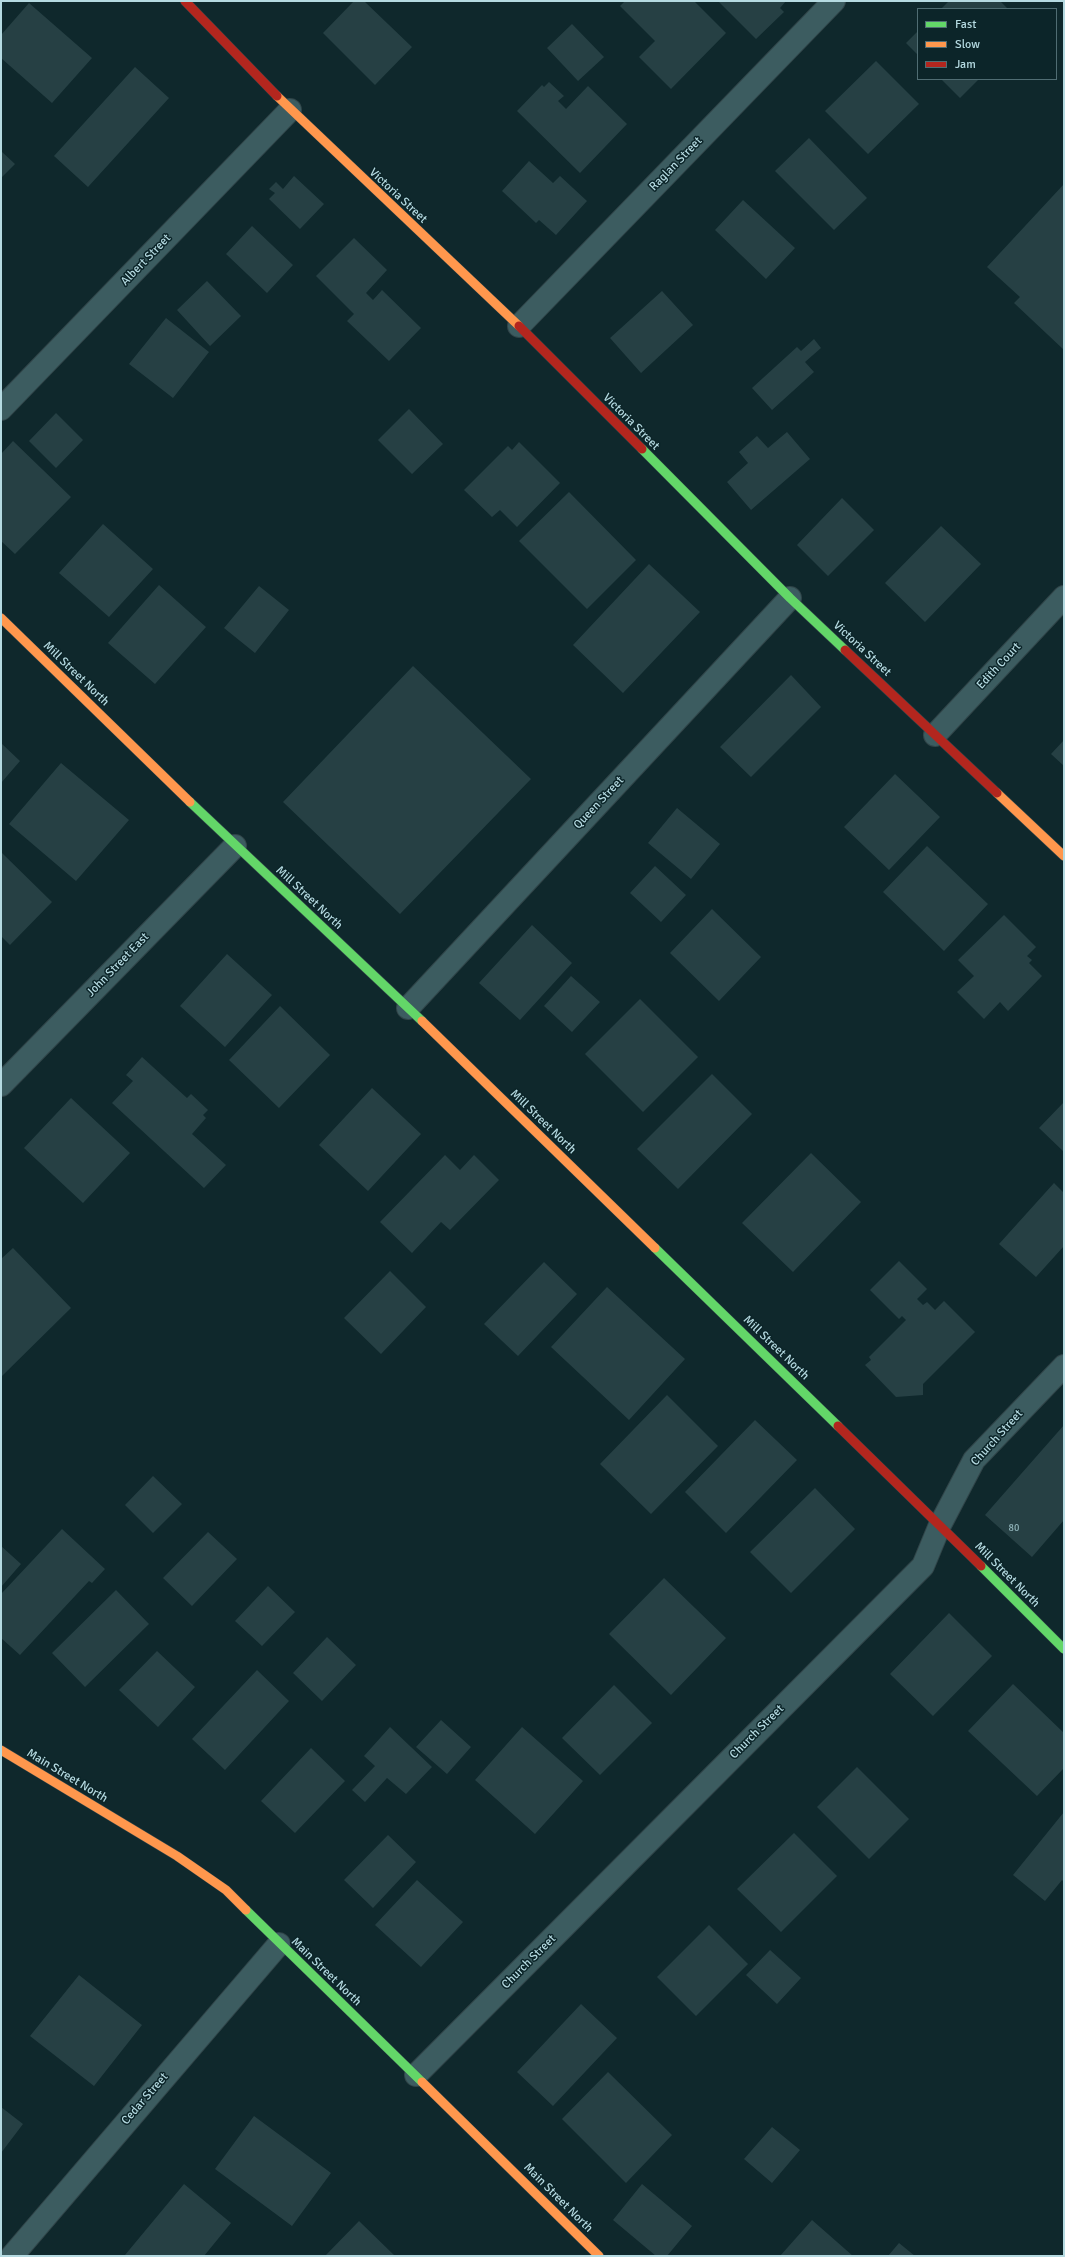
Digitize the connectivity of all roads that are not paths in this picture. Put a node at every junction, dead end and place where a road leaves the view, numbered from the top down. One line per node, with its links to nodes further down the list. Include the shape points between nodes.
1 (185, 1): 3 (street, Victoria Street)
2 (834, 1): 4 (street, Raglan Street)
3 (290, 110): 4 (street, Victoria Street); 5 (street, Albert Street)
4 (519, 326): 7 (street, Victoria Street)
5 (1, 409)
6 (1064, 597): 9 (street, Edith Court)
7 (790, 598): 9 (street, Victoria Street); 12 (street, Queen Street)
8 (1, 618): 10 (street, Mill Street North)
9 (935, 735): 11 (street, Victoria Street)
10 (235, 846): 12 (street, Mill Street North); 13 (street, John Street East)
11 (1064, 856)
12 (408, 1008): 15 (street, Mill Street North)
13 (1, 1085)
14 (1064, 1366): 15 (street, Church Street, via 974,1460)
15 (940, 1525): 16 (street, Mill Street North); 19 (street, Church Street, via 923,1566)
16 (1064, 1649)
17 (1, 1750): 18 (street, Main Street North, via 177,1856 220,1886)
18 (279, 1944): 19 (street, Main Street North); 20 (street, Cedar Street)
19 (416, 2074): 21 (street, Main Street North)
20 (12, 2256)
21 (599, 2256)

